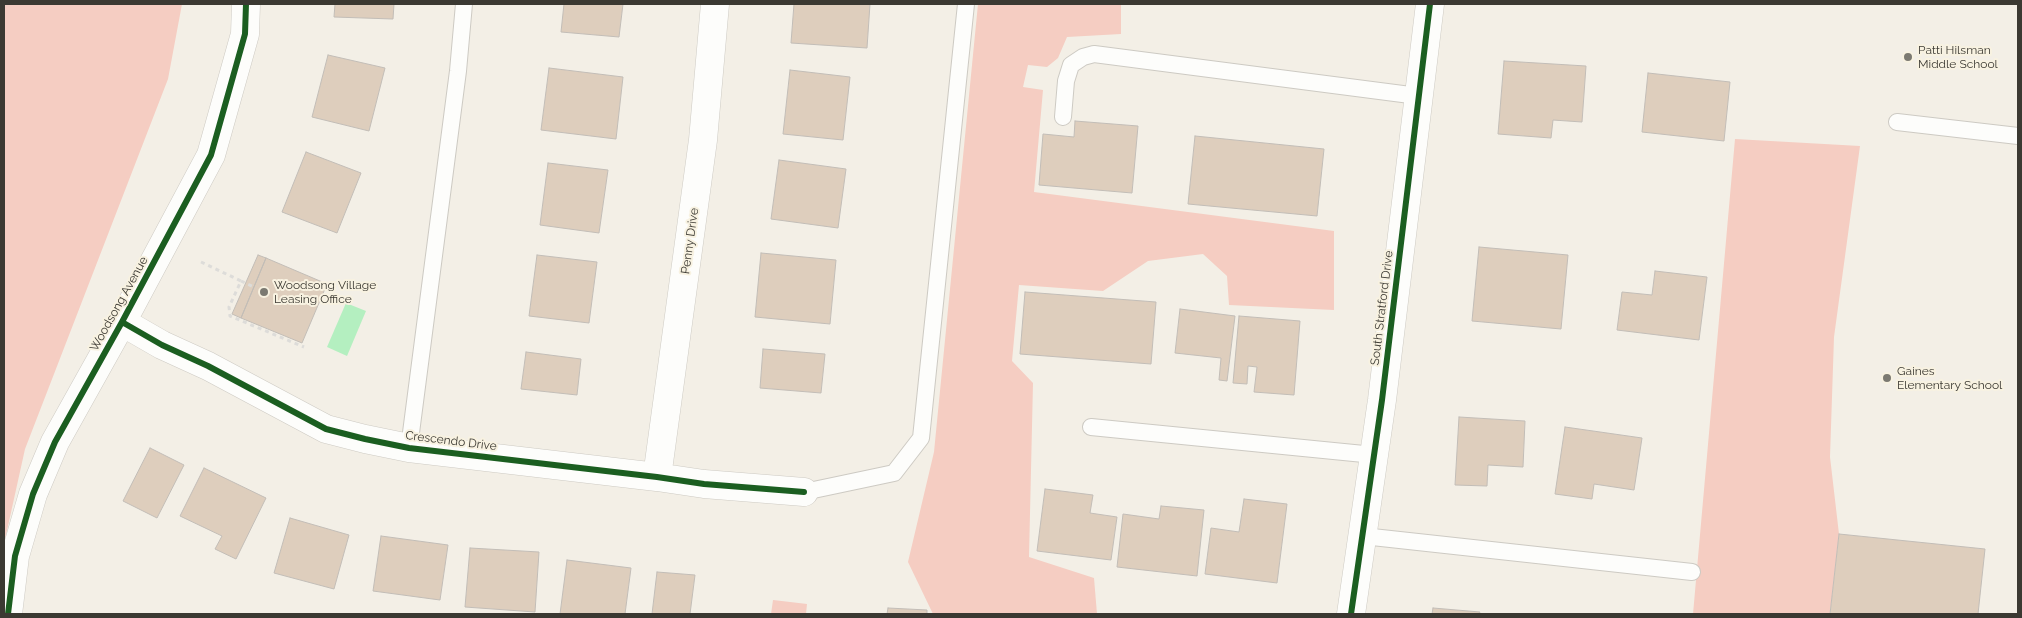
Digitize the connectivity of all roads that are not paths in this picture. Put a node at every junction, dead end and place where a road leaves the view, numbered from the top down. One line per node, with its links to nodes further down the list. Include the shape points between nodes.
1 (246, 4): 10 (street, Woodsong Avenue, via 245,34 211,156)
2 (464, 4): 12 (lane)
3 (716, 4): 14 (street, Penny Drive, via 703,140)
4 (966, 4): 15 (lane, via 921,438 894,473)
5 (1430, 4): 6 (street, South Stratford Drive)
6 (1418, 96): 7 (lane, via 1094,54 1071,65); 13 (street, South Stratford Drive)
7 (1062, 117)
8 (1897, 122): 9 (lane)
9 (2018, 136)
10 (122, 322): 12 (street, Crescendo Drive, via 326,429); 18 (street, Woodsong Avenue, via 55,442 33,494 15,556)
11 (1090, 427): 13 (lane)
12 (409, 448): 14 (street, Crescendo Drive)
13 (1374, 455): 16 (street, South Stratford Drive)
14 (658, 477): 15 (street, Crescendo Drive)
15 (804, 492)
16 (1362, 536): 17 (lane); 19 (street, South Stratford Drive)
17 (1692, 572)
18 (8, 614)
19 (1351, 614)

